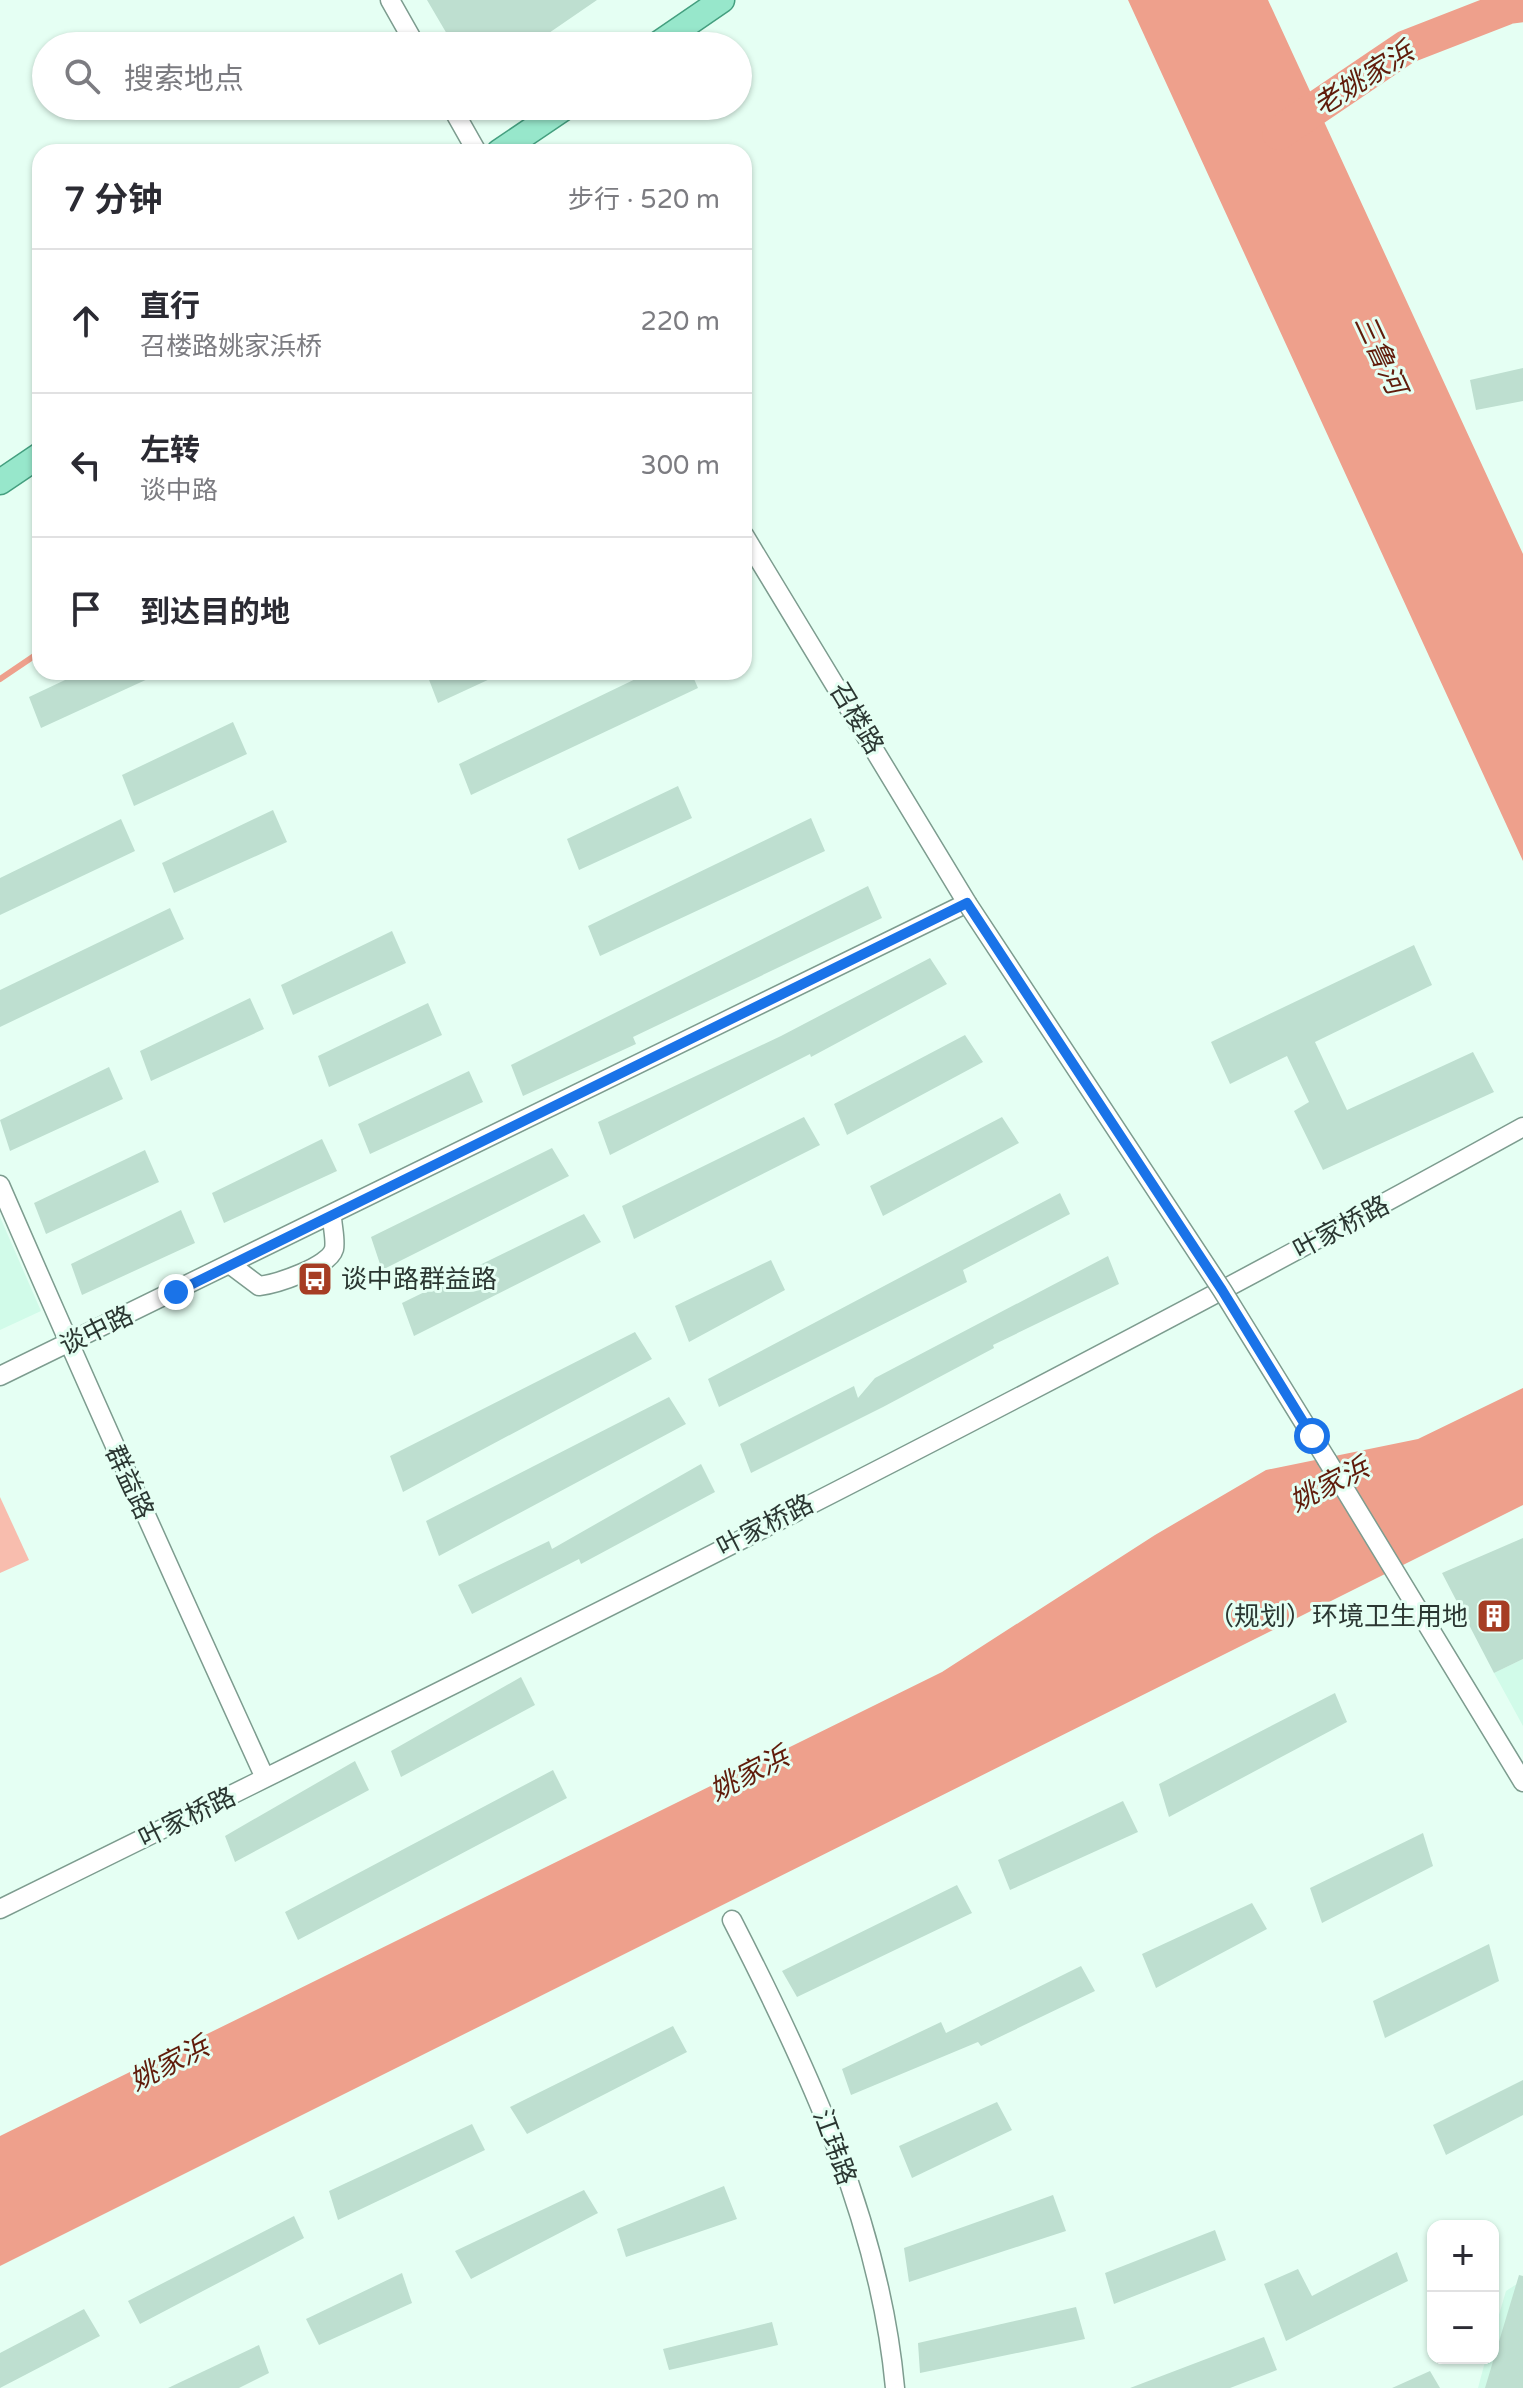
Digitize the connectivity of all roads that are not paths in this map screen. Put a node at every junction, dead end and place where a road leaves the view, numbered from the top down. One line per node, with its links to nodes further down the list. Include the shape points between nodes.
1 (390, 0): 3 (street)
2 (722, 0): 4 (main road)
3 (408, 32)
4 (675, 32)
5 (459, 120): 7 (street)
6 (546, 120): 8 (main road)
7 (472, 144)
8 (511, 144)
9 (32, 460): 10 (main road)
10 (0, 482)
11 (752, 548): 12 (street, 召楼路)
12 (967, 903): 15 (street, 谈中路); 20 (street, 召楼路, bridge, via 1222,1290)
13 (1523, 1127): 19 (street, 叶家桥路, via 1180,1312)
14 (0, 1185): 17 (street, 群益路)
15 (332, 1216): 16 (street, 谈中路); 16 (street, via 334,1249 325,1262 259,1286)
16 (231, 1265): 17 (street, 谈中路)
17 (66, 1344): 18 (street, 谈中路); 19 (street, 群益路)
18 (0, 1376)
19 (265, 1778): 21 (street, 叶家桥路)
20 (1523, 1782)
21 (0, 1909)
22 (732, 1920): 23 (street, 江玮路, via 843,2165 872,2264)
23 (895, 2388)

